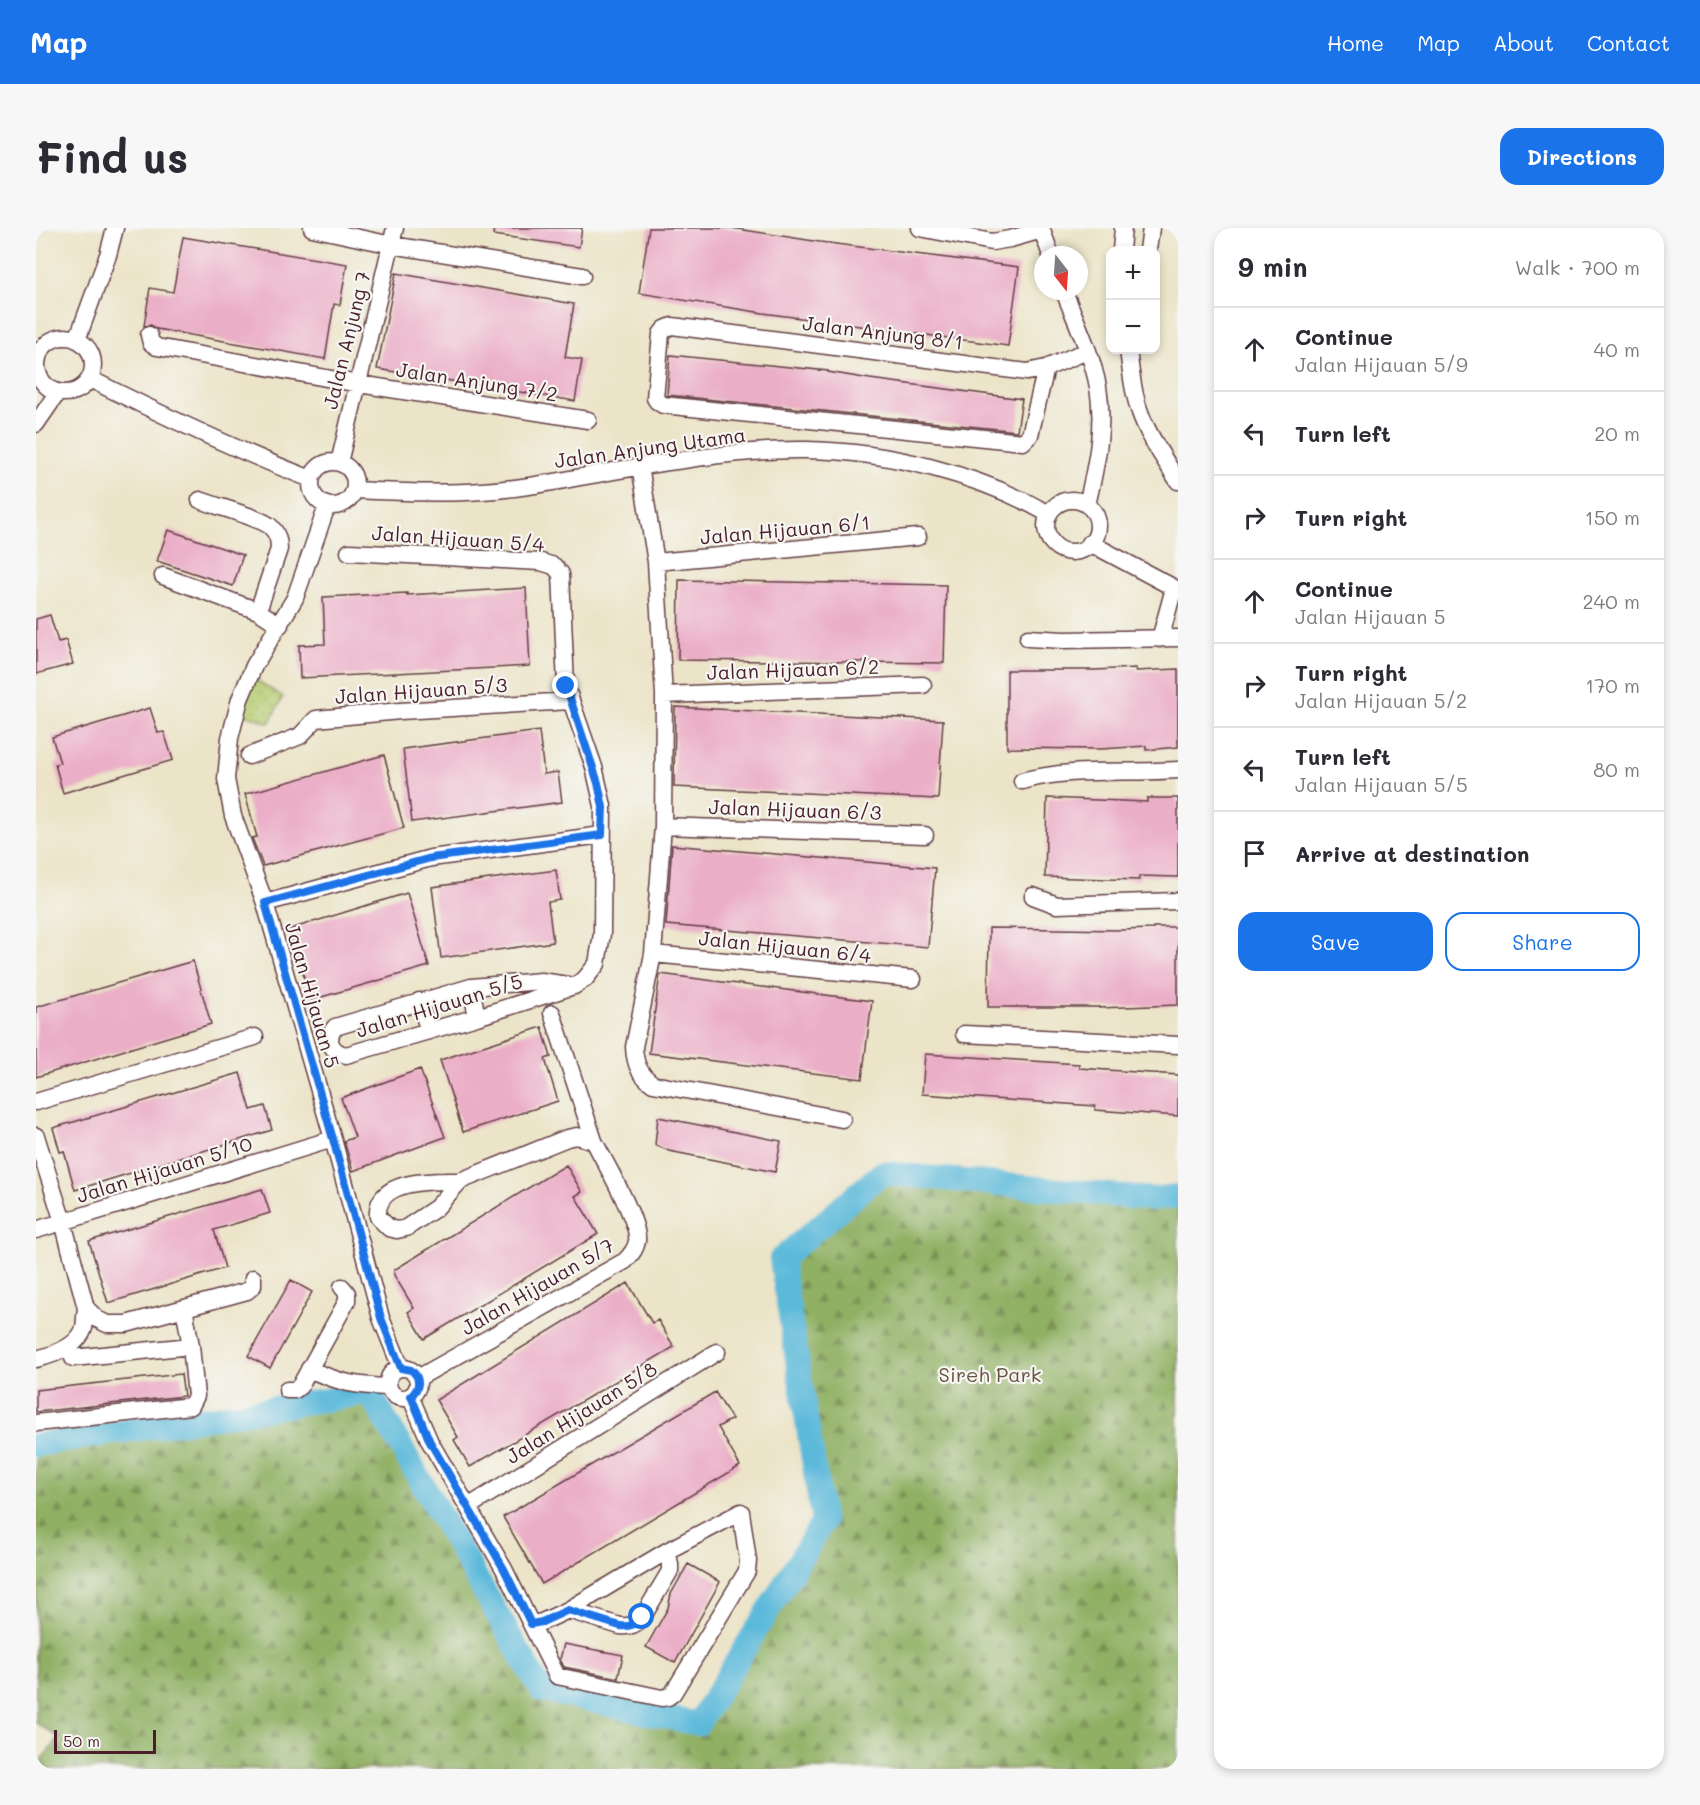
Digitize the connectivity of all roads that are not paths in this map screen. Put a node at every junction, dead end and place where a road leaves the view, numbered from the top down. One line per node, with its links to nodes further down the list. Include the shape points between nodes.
1 (115, 228): 14 (street)
2 (312, 228): 7 (street)
3 (920, 228): 6 (street, via 992,242)
4 (1123, 228): 9 (street)
5 (1151, 228): 10 (street)
6 (1042, 229): 8 (street)
7 (393, 236): 11 (street); 20 (street, Jalan Anjung 7)
8 (1048, 246)
9 (1121, 246)
10 (1149, 246)
11 (582, 276)
12 (1067, 300): 15 (street)
13 (149, 335): 20 (street, Jalan Anjung 7/2, via 157,347)
14 (77, 340): 18 (street, via 90,352); 19 (street, via 57,339 41,352)
15 (1087, 351): 17 (street, Jalan Anjung 8/1); 30 (street, via 1098,386 1101,426)
16 (1129, 354): 27 (street, via 1140,414)
17 (1046, 368): 17 (street, Jalan Anjung 8/1, via 1027,372 672,326 661,334 655,394 663,405 1023,442 1030,435)
18 (90, 379): 21 (street, via 76,391); 26 (street, via 260,459)
19 (39, 384): 21 (street)
20 (359, 384): 22 (street, Jalan Anjung 7/2); 24 (street, Jalan Anjung 7)
21 (58, 392): 23 (street)
22 (588, 420)
23 (36, 423)
24 (339, 463): 26 (street, via 322,465); 28 (street, via 353,473)
25 (640, 466): 28 (street, Jalan Anjung Utama, via 482,491); 32 (street, Jalan Anjung Utama, via 710,456 805,450 869,455 956,474); 36 (street)
26 (311, 478): 31 (street, via 314,496)
27 (1178, 481)
28 (355, 490): 31 (street, via 345,504)
29 (200, 500): 40 (street, via 267,524 275,532 279,549)
30 (1087, 505): 32 (street, via 1066,501); 34 (street, via 1097,524)
31 (327, 506): 41 (street, Jalan Hijauan 5, via 295,598)
32 (1049, 514): 34 (street, via 1048,535 1057,547 1078,551)
33 (918, 537): 36 (street, Jalan Hijauan 6/1)
34 (1090, 543): 39 (street)
35 (349, 552): 37 (street, Jalan Hijauan 5/4, via 541,562 554,566)
36 (656, 562): 46 (street)
37 (561, 574): 47 (street, Jalan Hijauan 5/5, via 566,686)
38 (163, 576): 40 (street)
39 (1176, 589): 44 (street)
40 (258, 611): 41 (street)
41 (280, 625): 56 (street, Jalan Hijauan 5, via 254,666 240,699 230,738 226,779 233,816)
42 (1028, 638): 44 (street)
43 (1178, 638): 44 (street)
44 (1160, 639)
45 (923, 685): 46 (street, Jalan Hijauan 6/2)
46 (664, 695): 51 (street)
47 (571, 701): 48 (street, Jalan Hijauan 5/3, via 316,719 300,736); 52 (street, Jalan Hijauan 5/5, via 598,783 603,807)
48 (249, 756)
49 (1178, 770): 50 (street, via 1044,775)
50 (1022, 781)
51 (663, 826): 53 (street, Jalan Hijauan 6/3); 57 (street)
52 (602, 835): 56 (street, via 431,858); 59 (street, Jalan Hijauan 5/5, via 602,934 597,964)
53 (926, 835)
54 (1033, 896): 55 (street, via 1057,905)
55 (1178, 901)
56 (265, 903): 71 (street, Jalan Hijauan 5)
57 (653, 954): 58 (street, Jalan Hijauan 6/4); 69 (street, via 634,1047 642,1076 653,1084)
58 (913, 979)
59 (574, 986): 60 (street, Jalan Hijauan 5/5, via 541,981); 63 (street, Jalan Hijauan 5/5)
60 (471, 987): 61 (street, Jalan Hijauan 5/5); 63 (street)
61 (419, 1001): 64 (street); 64 (street, Jalan Hijauan 5/5, via 335,1027 330,1042 337,1052 346,1054)
62 (552, 1013): 72 (street)
63 (477, 1017): 64 (street, Jalan Hijauan 5/5)
64 (429, 1031)
65 (964, 1034): 67 (street)
66 (255, 1037): 68 (street)
67 (1178, 1044)
68 (36, 1102)
69 (842, 1119)
70 (36, 1136): 74 (street)
71 (333, 1139): 74 (street, Jalan Hijauan 5/10); 84 (street, Jalan Hijauan 5, via 381,1318)
72 (594, 1141): 73 (street, via 567,1137); 86 (street, Jalan Hijauan 5/7, via 636,1230 632,1255)
73 (460, 1181): 73 (street, via 436,1208 406,1228 389,1228 378,1217 385,1194 423,1180)
74 (63, 1222): 75 (street, Jalan Hijauan 5/10); 78 (street)
75 (36, 1230)
76 (253, 1278): 79 (street, via 253,1286 247,1291)
77 (342, 1287): 85 (street, via 347,1293 346,1300)
78 (86, 1308): 79 (street, via 107,1324 126,1324); 83 (street, via 84,1329 76,1341 50,1356)
79 (184, 1308): 80 (street)
80 (191, 1346): 82 (street); 90 (street, via 196,1396 191,1406)
81 (717, 1352): 91 (street, Jalan Hijauan 5/8)
82 (74, 1358)
83 (36, 1359)
84 (401, 1368): 86 (street, via 411,1370); 87 (street, via 389,1377)
85 (309, 1369): 87 (street, via 352,1385); 88 (street, via 298,1389)
86 (418, 1378): 89 (street)
87 (389, 1387): 89 (street, via 395,1396)
88 (287, 1390)
89 (411, 1396): 91 (street, via 430,1442)
90 (36, 1423)
91 (468, 1507): 94 (street)
92 (667, 1551): 93 (street); 93 (street, via 670,1570 636,1623 620,1626); 94 (street, via 741,1512 747,1571 668,1697 557,1676)
93 (568, 1610): 94 (street)
94 (531, 1624)

